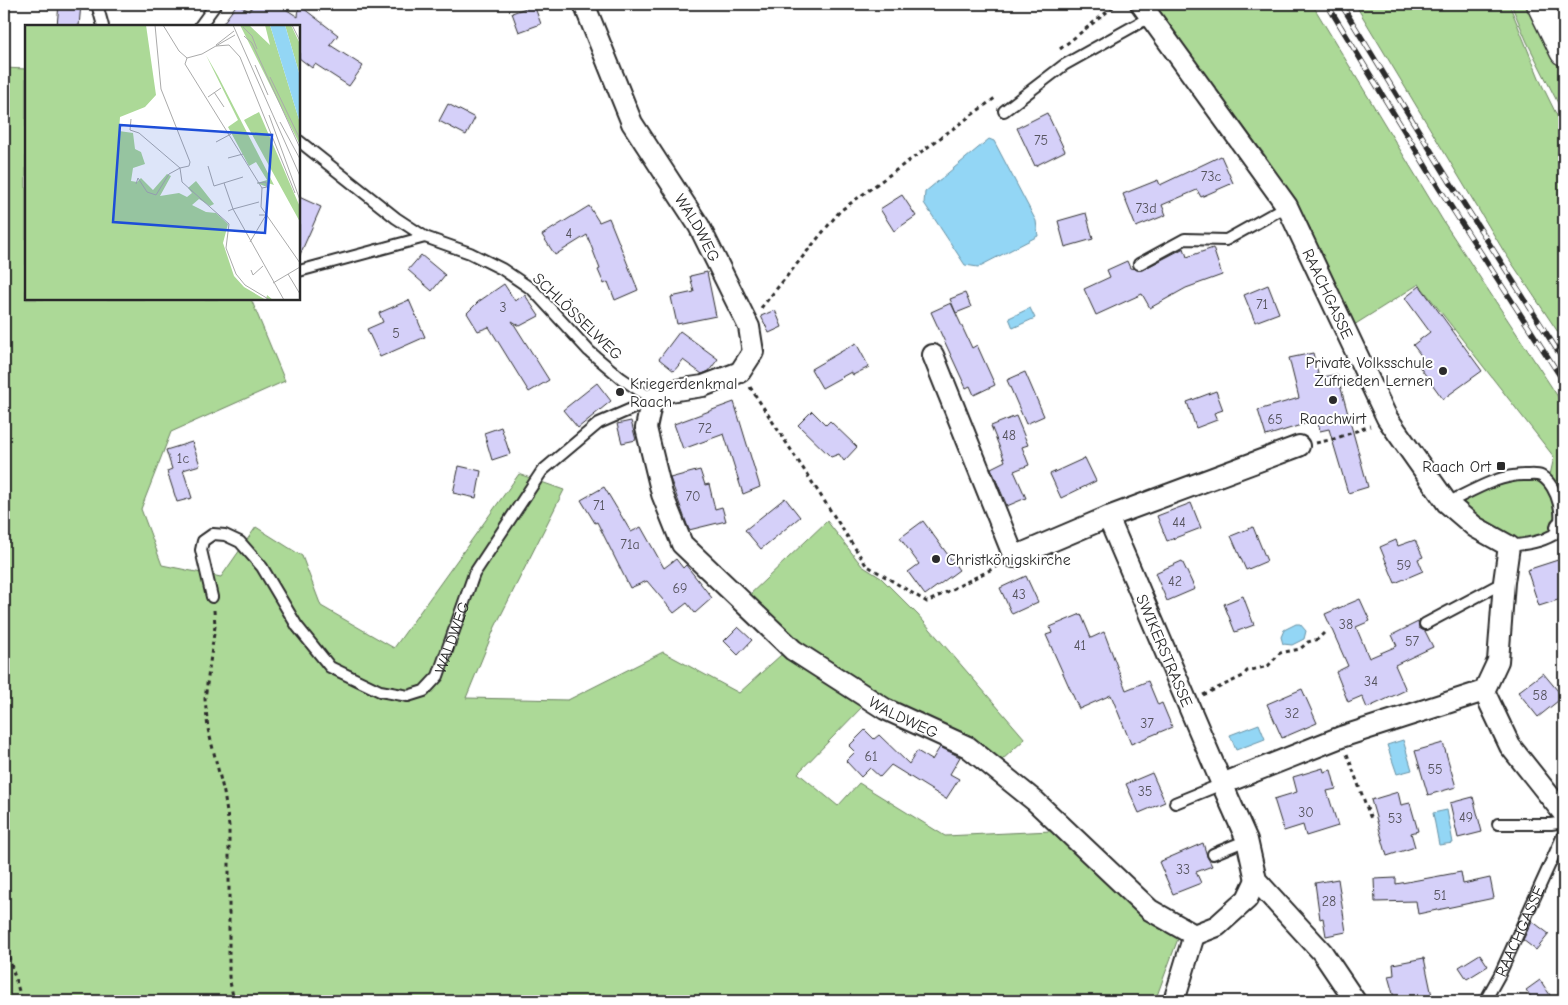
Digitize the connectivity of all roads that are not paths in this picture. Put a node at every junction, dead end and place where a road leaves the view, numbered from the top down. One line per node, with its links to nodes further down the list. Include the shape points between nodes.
1 (97, 4): 6 (lane)
2 (216, 4): 7 (lane)
3 (584, 4): 16 (street, WALDWEG, via 632,123 700,226 749,327 753,352 740,372 703,386 670,391)
4 (1540, 4): 8 (main road)
5 (1145, 10): 9 (lane); 11 (street, RAACHGASSE)
6 (103, 25)
7 (201, 25)
8 (1564, 51)
9 (1004, 111)
10 (300, 142): 12 (lane, SCHLÖSSELWEG, via 396,218)
11 (1287, 206): 13 (lane, via 1226,240 1185,239); 18 (street, RAACHGASSE, via 1387,418)
12 (425, 236): 14 (lane); 16 (lane, SCHLÖSSELWEG, via 470,253 533,290 589,351)
13 (1139, 264)
14 (300, 271)
15 (933, 355): 19 (street, via 1014,557)
16 (652, 399): 23 (lane, WALDWEG, via 599,423 542,471 474,574 438,676 424,691 408,696 380,691 330,667 297,626 262,567 240,542 225,535 213,534 203,541 201,550); 35 (street, WALDWEG, via 646,428 662,494 682,544 793,650 885,709 968,747 1035,801 1150,910)
17 (1299, 446): 19 (street)
18 (1447, 503): 20 (lane, via 1504,477 1541,476 1556,491); 21 (street, RAACHGASSE, via 1475,527)
19 (1108, 517): 26 (street, SWIKERSTRASSE)
20 (1562, 527): 21 (lane, via 1554,535 1533,543)
21 (1508, 546): 22 (street)
22 (1504, 582): 24 (lane); 25 (street, via 1498,661)
23 (212, 597)
24 (1424, 624)
25 (1484, 691): 26 (street, via 1341,736); 28 (street, via 1510,746)
26 (1222, 784): 27 (lane); 32 (street, SWIKERSTRASSE)
27 (1176, 803)
28 (1564, 814)
29 (1564, 822): 30 (lane)
30 (1498, 824)
31 (1564, 833): 38 (lane, RAACHGASSE)
32 (1247, 840): 33 (lane); 34 (street, SWIKERSTRASSE)
33 (1213, 854)
34 (1256, 880): 35 (street, via 1247,899 1217,926); 37 (street, SWIKERSTRASSE, via 1322,952)
35 (1194, 935): 36 (street)
36 (1174, 1001)
37 (1354, 1001)
38 (1485, 1001)

